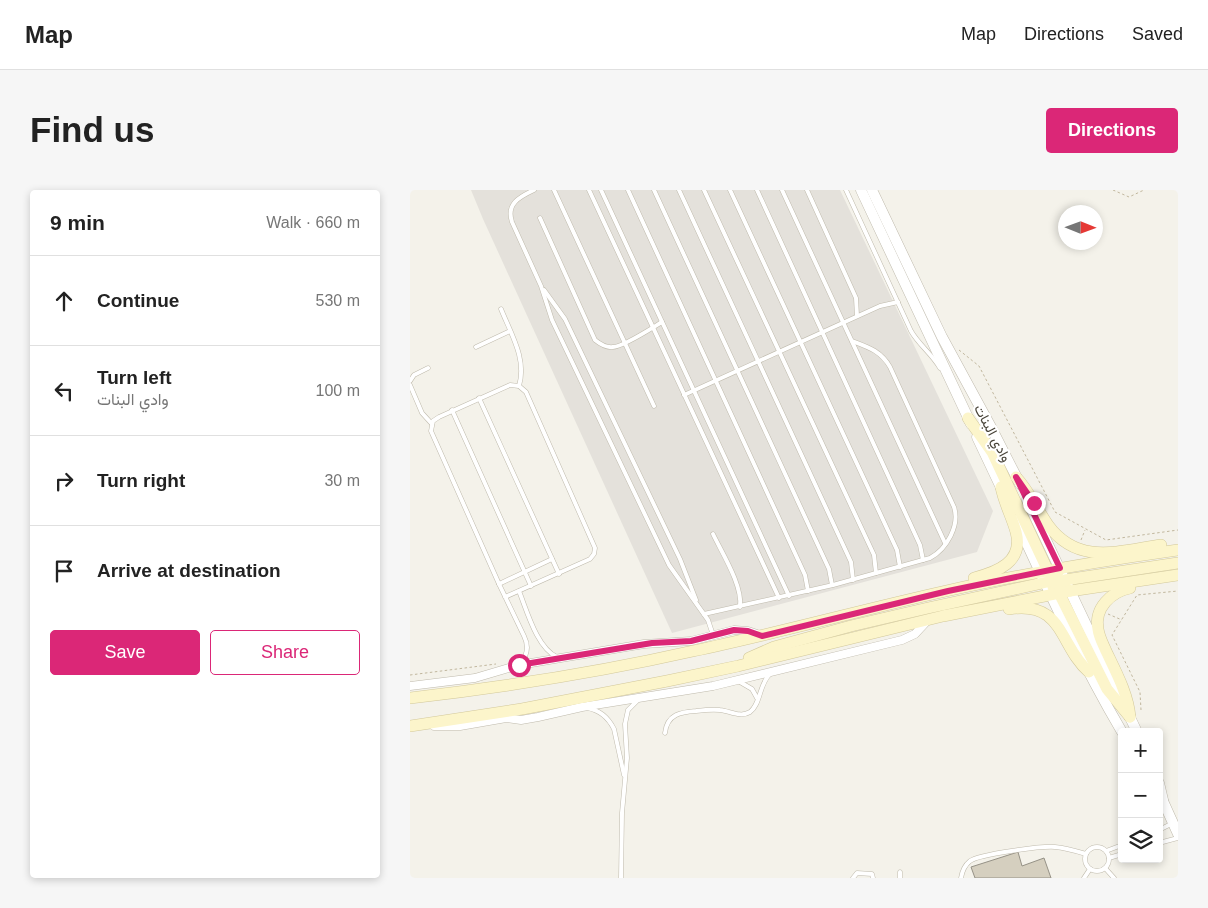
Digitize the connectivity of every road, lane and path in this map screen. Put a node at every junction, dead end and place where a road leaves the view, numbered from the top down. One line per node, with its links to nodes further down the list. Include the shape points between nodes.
1 (534, 190): 19 (lane, via 516,200 510,214)
2 (554, 190): 30 (lane)
3 (589, 190): 25 (lane)
4 (601, 190): 23 (lane)
5 (628, 190): 37 (lane)
6 (654, 190): 36 (lane)
7 (679, 190): 34 (lane)
8 (704, 190): 33 (lane)
9 (730, 190): 29 (lane)
10 (757, 190): 27 (lane)
11 (782, 190): 24 (lane)
12 (807, 190): 22 (lane, via 856,298)
13 (846, 190): 20 (lane)
14 (861, 190): 41 (street, وادي البنات)
15 (872, 190): 48 (street, وادي البنات, via 938,331)
16 (1113, 190): 17 (path, via 1129,197)
17 (1144, 190)
18 (540, 218): 30 (lane, via 595,340 610,347)
19 (541, 286): 76 (lane, via 569,328 678,554); 76 (lane, via 554,325 669,565)
20 (898, 302): 22 (lane, via 883,304); 41 (lane, via 914,337)
21 (501, 309): 26 (lane)
22 (857, 316): 24 (lane)
23 (662, 322): 25 (lane); 40 (lane)
24 (843, 322): 27 (lane); 28 (lane)
25 (653, 328): 30 (lane); 42 (lane)
26 (510, 331): 31 (lane); 39 (lane, via 522,362)
27 (821, 332): 29 (lane); 56 (lane, via 920,545)
28 (852, 341): 52 (lane); 52 (lane, via 879,353 890,367 955,510 955,527)
29 (800, 342): 33 (lane); 58 (lane, via 897,550)
30 (625, 343): 44 (lane)
31 (476, 347)
32 (958, 349): 50 (path, via 979,366 1055,512 1106,540)
33 (779, 352): 34 (lane); 60 (lane, via 874,555)
34 (758, 361): 36 (lane); 63 (lane, via 851,562)
35 (428, 368): 38 (lane, via 414,375)
36 (736, 371): 37 (lane); 67 (lane, via 829,569)
37 (716, 380): 40 (lane); 70 (lane, via 805,575)
38 (410, 383): 47 (lane, via 422,413)
39 (519, 386): 43 (lane, via 510,385); 61 (lane, via 530,400 595,548 590,559)
40 (694, 390): 42 (lane); 73 (lane)
41 (956, 392): 46 (street, وادي البنات)
42 (684, 395): 75 (lane)
43 (479, 398): 45 (lane); 55 (lane)
44 (654, 406)
45 (452, 410): 47 (lane); 59 (lane)
46 (968, 418): 49 (street, وادي البنات); 65 (main road, via 996,459)
47 (432, 424): 66 (lane, via 432,435)
48 (1016, 477): 53 (main road, via 1053,531 1077,550 1095,553); 65 (street, وادي البنات)
49 (1001, 487): 65 (street, وادي البنات); 71 (main road, via 1016,532 1015,554 998,571 971,579)
50 (1178, 530)
51 (713, 534): 77 (lane, via 739,590)
52 (945, 543): 56 (lane, via 934,556)
53 (1178, 543)
54 (1178, 550): 65 (main road)
55 (552, 559): 59 (lane); 61 (lane)
56 (923, 560): 58 (lane)
57 (1178, 562): 65 (main road)
58 (900, 567): 60 (lane)
59 (525, 572): 66 (lane); 68 (lane)
60 (876, 573): 63 (lane)
61 (559, 574): 68 (lane)
62 (1178, 575): 65 (main road)
63 (853, 580): 67 (lane)
64 (1178, 580): 78 (main road, via 1122,590 1107,600)
65 (1055, 581): 71 (main road); 80 (main road); 87 (main road, via 822,634 764,651); 89 (street, وادي البنات); 100 (main road, via 1107,689)
66 (499, 584): 74 (lane)
67 (832, 585): 70 (lane)
68 (531, 586): 69 (lane)
69 (519, 591): 74 (lane); 85 (lane, via 542,645)
70 (808, 591): 73 (lane)
71 (948, 591): 84 (main road)
72 (1178, 591): 82 (path, via 1137,595)
73 (789, 596): 75 (lane)
74 (505, 597): 86 (lane, via 527,642 526,655)
75 (779, 598): 77 (lane)
76 (698, 605): 79 (lane)
77 (740, 607): 79 (lane)
78 (1100, 610): 82 (path); 100 (main road, via 1098,630 1126,696)
79 (704, 614): 83 (lane)
80 (944, 616): 81 (main road); 89 (main road, via 970,617 1017,608 1036,610 1060,627 1078,661)
81 (928, 620): 87 (main road); 88 (street, via 906,639)
82 (1122, 620): 99 (path, via 1112,635 1140,692)
83 (714, 635): 84 (street, via 741,630); 85 (street, via 691,641 652,643)
84 (762, 636): 93 (main road, via 604,669)
85 (560, 658): 86 (street)
86 (516, 666): 90 (path, via 502,663); 92 (street, via 475,678)
87 (738, 666): 101 (main road, via 532,707)
88 (776, 670): 91 (street); 96 (lane, via 764,681)
89 (1089, 672): 102 (street, وادي البنات)
90 (410, 675)
91 (735, 681): 94 (street); 96 (lane, via 749,686)
92 (410, 686)
93 (451, 693): 95 (main road); 97 (main road)
94 (644, 697): 98 (street); 105 (lane, via 626,714)
95 (410, 698)
96 (757, 700): 104 (lane, via 753,709 741,715 719,709 679,713 672,716)
97 (410, 704)
98 (582, 708): 101 (street, via 527,719 506,718 446,727); 105 (lane, via 596,710 610,722)
99 (1141, 710)
100 (1130, 718): 103 (street)
101 (413, 725)
102 (1120, 728)
103 (1134, 728)
104 (665, 733)
105 (625, 777): 119 (lane)
106 (1163, 802): 107 (street)
107 (1173, 823): 108 (lane); 109 (street)
108 (1163, 828)
109 (1178, 836): 110 (lane)
110 (1163, 842)
111 (1118, 846): 112 (lane)
112 (1106, 851): 113 (lane, via 1095,847); 115 (lane)
113 (1086, 854): 117 (lane, via 1085,862); 123 (lane, via 1048,847 981,856 970,861)
114 (1118, 855): 115 (lane)
115 (1109, 858): 116 (lane)
116 (1105, 868): 117 (lane, via 1097,872); 125 (lane)
117 (1090, 869): 124 (lane)
118 (900, 872): 122 (lane)
119 (621, 878)
120 (853, 878): 121 (lane, via 856,873 863,873 872,874)
121 (873, 878)
122 (900, 878)
123 (960, 878)
124 (1084, 878)
125 (1114, 878)

